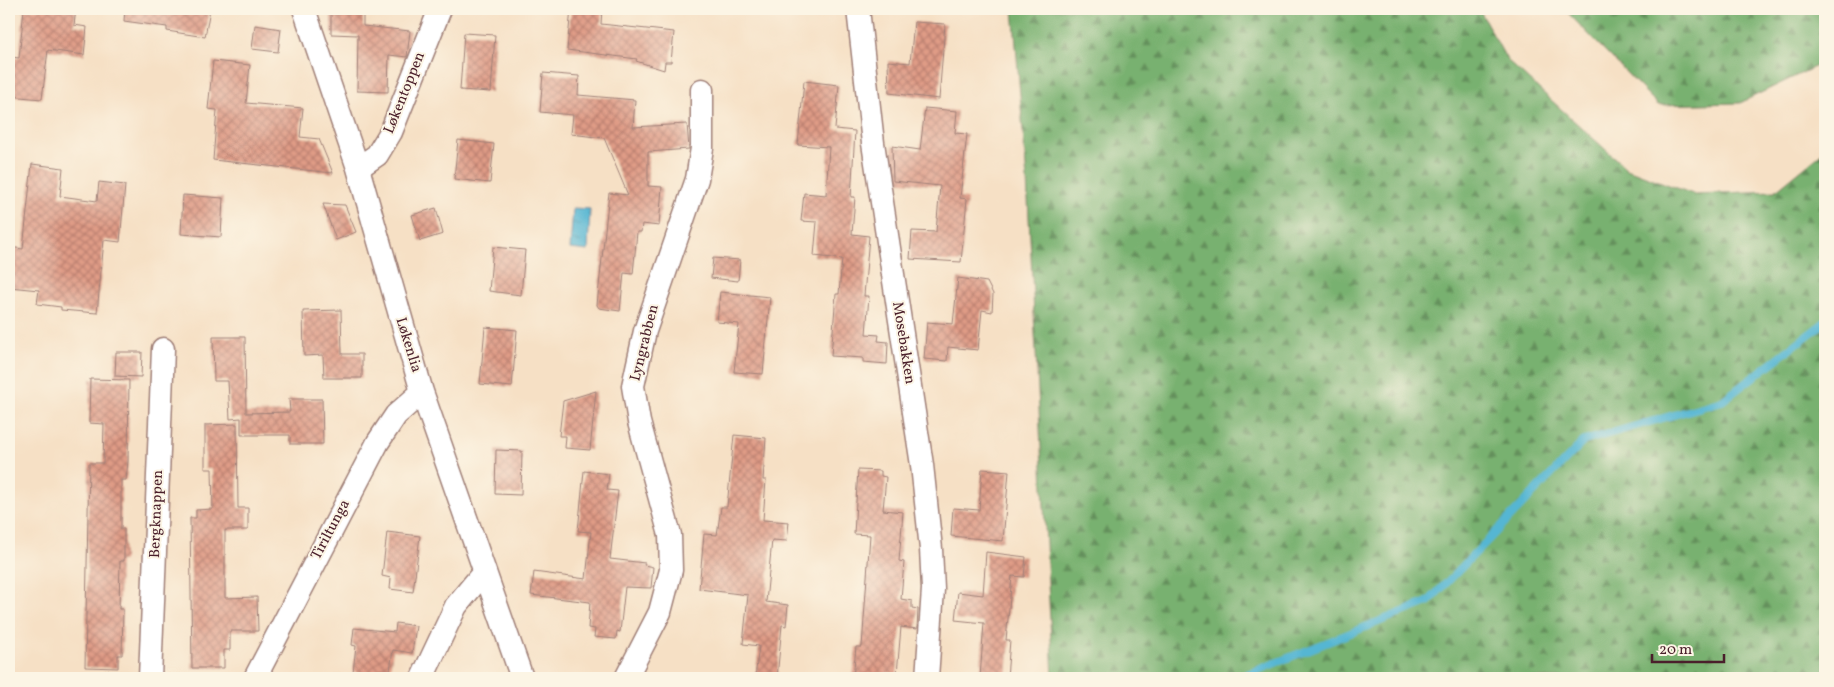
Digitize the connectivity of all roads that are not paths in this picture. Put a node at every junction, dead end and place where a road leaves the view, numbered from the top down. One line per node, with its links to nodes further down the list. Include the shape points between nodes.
1 (304, 9): 5 (street, Løkenlia)
2 (440, 9): 5 (street, Løkentoppen, via 390,132 377,155)
3 (858, 9): 14 (street, Mosebakken, via 873,144 922,465 931,549 933,597)
4 (702, 90): 13 (street, Lyngrabben, via 702,148 697,178 645,331 633,386 639,422 670,535 671,570 660,612)
5 (358, 168): 7 (street, Løkenlia)
6 (163, 349): 9 (street, Bergknappen)
7 (422, 392): 8 (street, Løkenlia); 10 (street, Tiriltunga, via 396,415 378,442)
8 (484, 572): 11 (street, via 456,606); 12 (street, Løkenlia)
9 (150, 678)
10 (255, 678)
11 (422, 678)
12 (522, 678)
13 (626, 678)
14 (927, 678)

